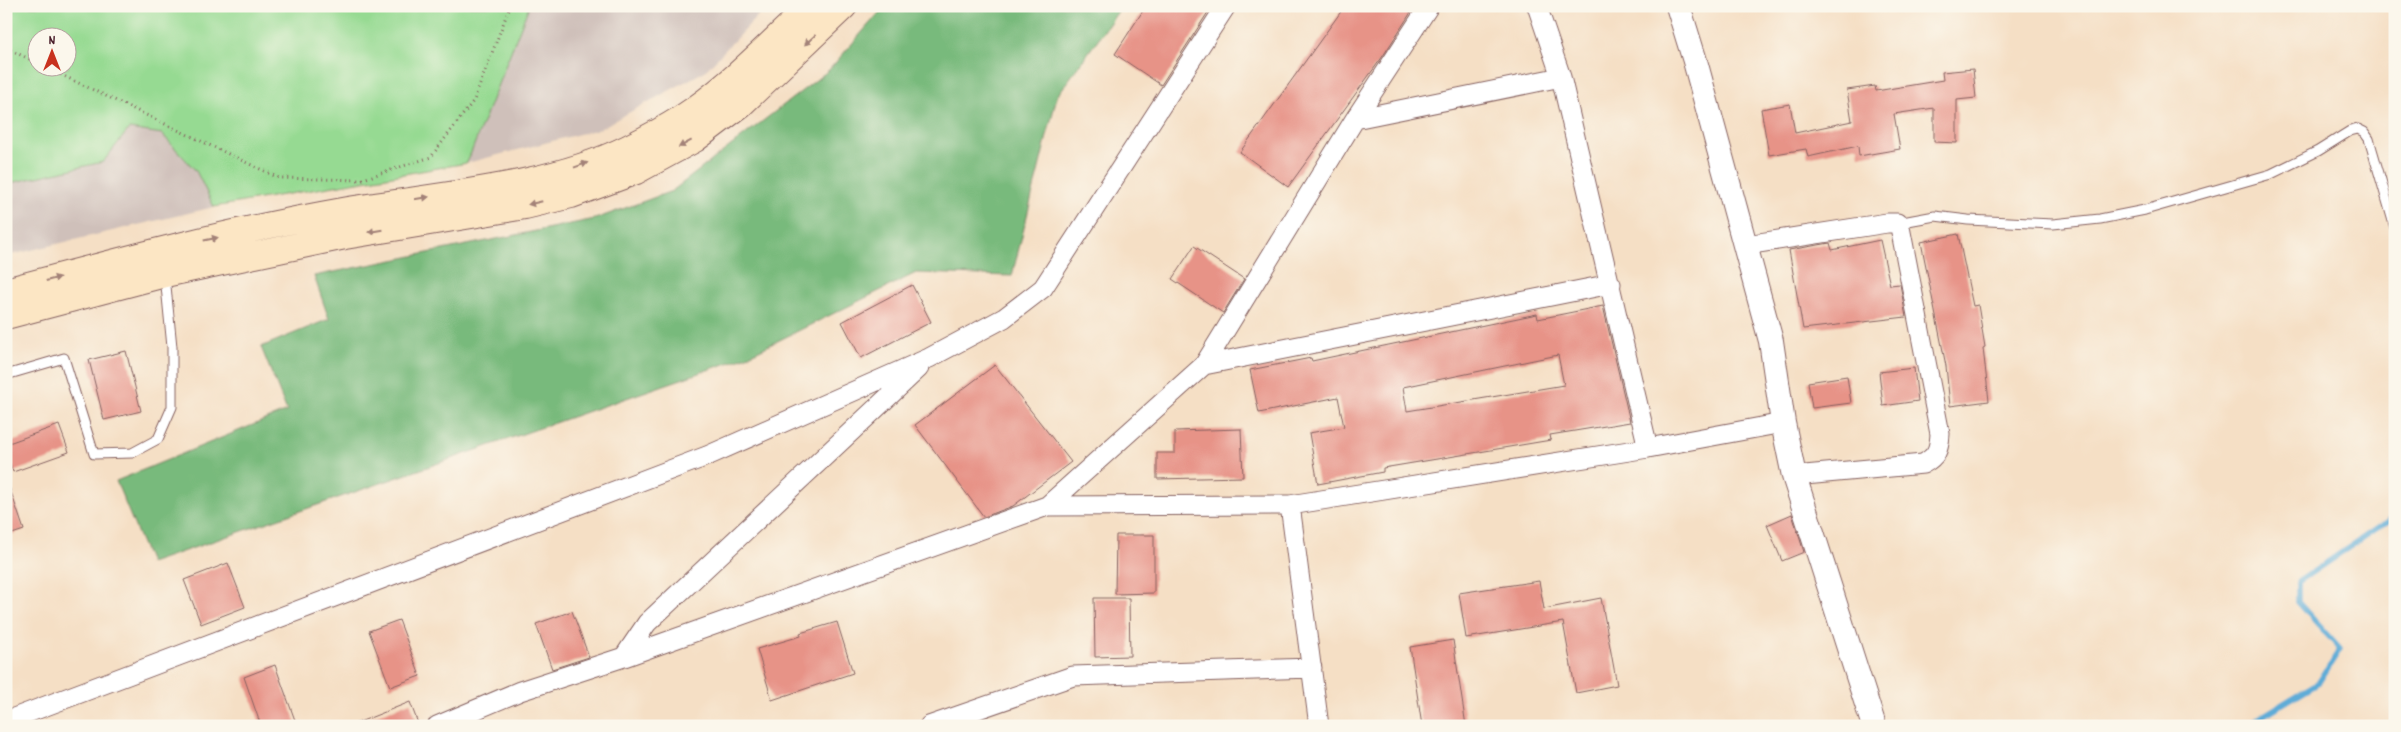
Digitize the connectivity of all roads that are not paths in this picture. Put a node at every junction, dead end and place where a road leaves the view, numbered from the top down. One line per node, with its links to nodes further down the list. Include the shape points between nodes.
1 (811, 6): 14 (main road, one-way to 1, via 159,250 340,212 564,172 626,149 682,118 725,86)
2 (844, 6): 12 (main road, one-way to 12, via 740,104 696,139 636,171 572,195 525,206 345,236)
3 (1226, 6): 16 (street, via 1043,288 1004,318)
4 (1429, 6): 8 (street)
5 (1537, 6): 7 (street)
6 (1678, 6): 11 (street)
7 (1561, 77): 8 (street); 13 (street)
8 (1354, 120): 17 (street)
9 (1897, 223): 10 (lane, via 1935,216 2053,224 2145,210 2271,174 2318,152 2350,130 2358,129 2369,140); 11 (street); 21 (street, via 1937,417 1939,447 1934,458 1923,464)
10 (2395, 228)
11 (1746, 245): 19 (street, via 1771,341)
12 (165, 274): 15 (main road); 18 (lane, via 172,347 172,407 158,439 132,452 94,454 64,358)
13 (1611, 284): 17 (street); 20 (street)
14 (6, 291)
15 (6, 316)
16 (929, 358): 24 (street, via 647,623); 26 (street, via 708,456)
17 (1204, 365): 23 (street)
18 (6, 375)
19 (1783, 423): 20 (street); 21 (street)
20 (1648, 448): 22 (street)
21 (1794, 476): 30 (street)
22 (1290, 505): 23 (street); 25 (street)
23 (1047, 506): 24 (street)
24 (624, 656): 27 (street, via 520,691)
25 (1312, 668): 28 (street, via 1073,676); 29 (street)
26 (6, 722)
27 (437, 726)
28 (929, 726)
29 (1319, 726)
30 (1874, 726)

